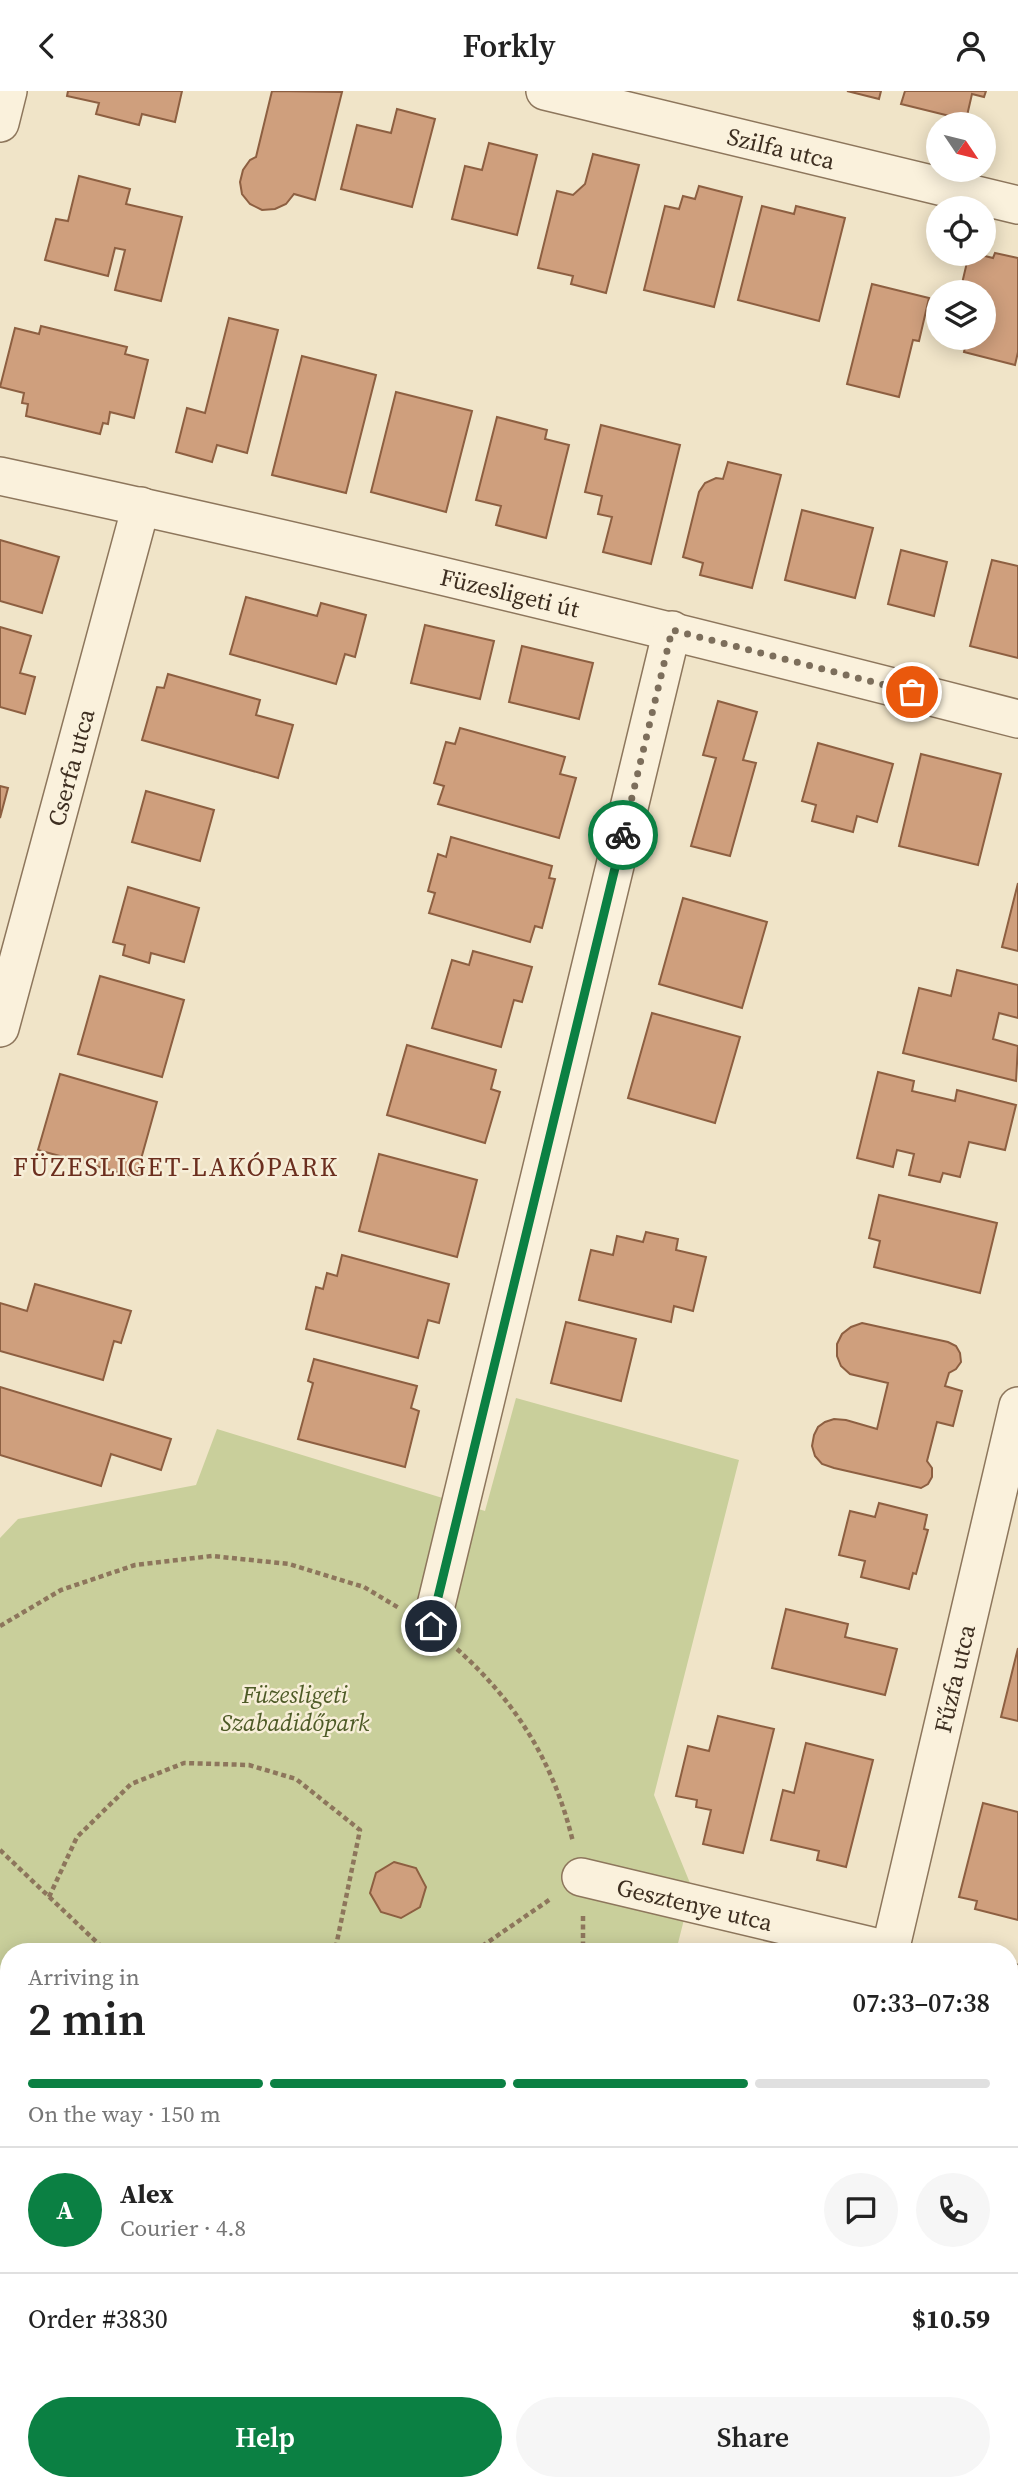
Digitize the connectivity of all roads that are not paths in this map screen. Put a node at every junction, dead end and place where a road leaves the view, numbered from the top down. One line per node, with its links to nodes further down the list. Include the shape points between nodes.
1 (8, 91): 3 (street)
2 (545, 91): 4 (street, Szilfa utca)
3 (0, 123)
4 (1018, 205)
5 (0, 476): 6 (street, Füzesligeti út)
6 (141, 506): 7 (street, Füzesligeti út); 9 (street, Cserfa utca)
7 (672, 630): 8 (street, Füzesligeti út); 11 (street)
8 (1018, 719)
9 (0, 1028)
10 (1018, 1406): 14 (street, Fűzfa utca)
11 (431, 1626)
12 (581, 1877): 13 (street, Gesztenye utca)
13 (857, 1943)
14 (893, 1943)

